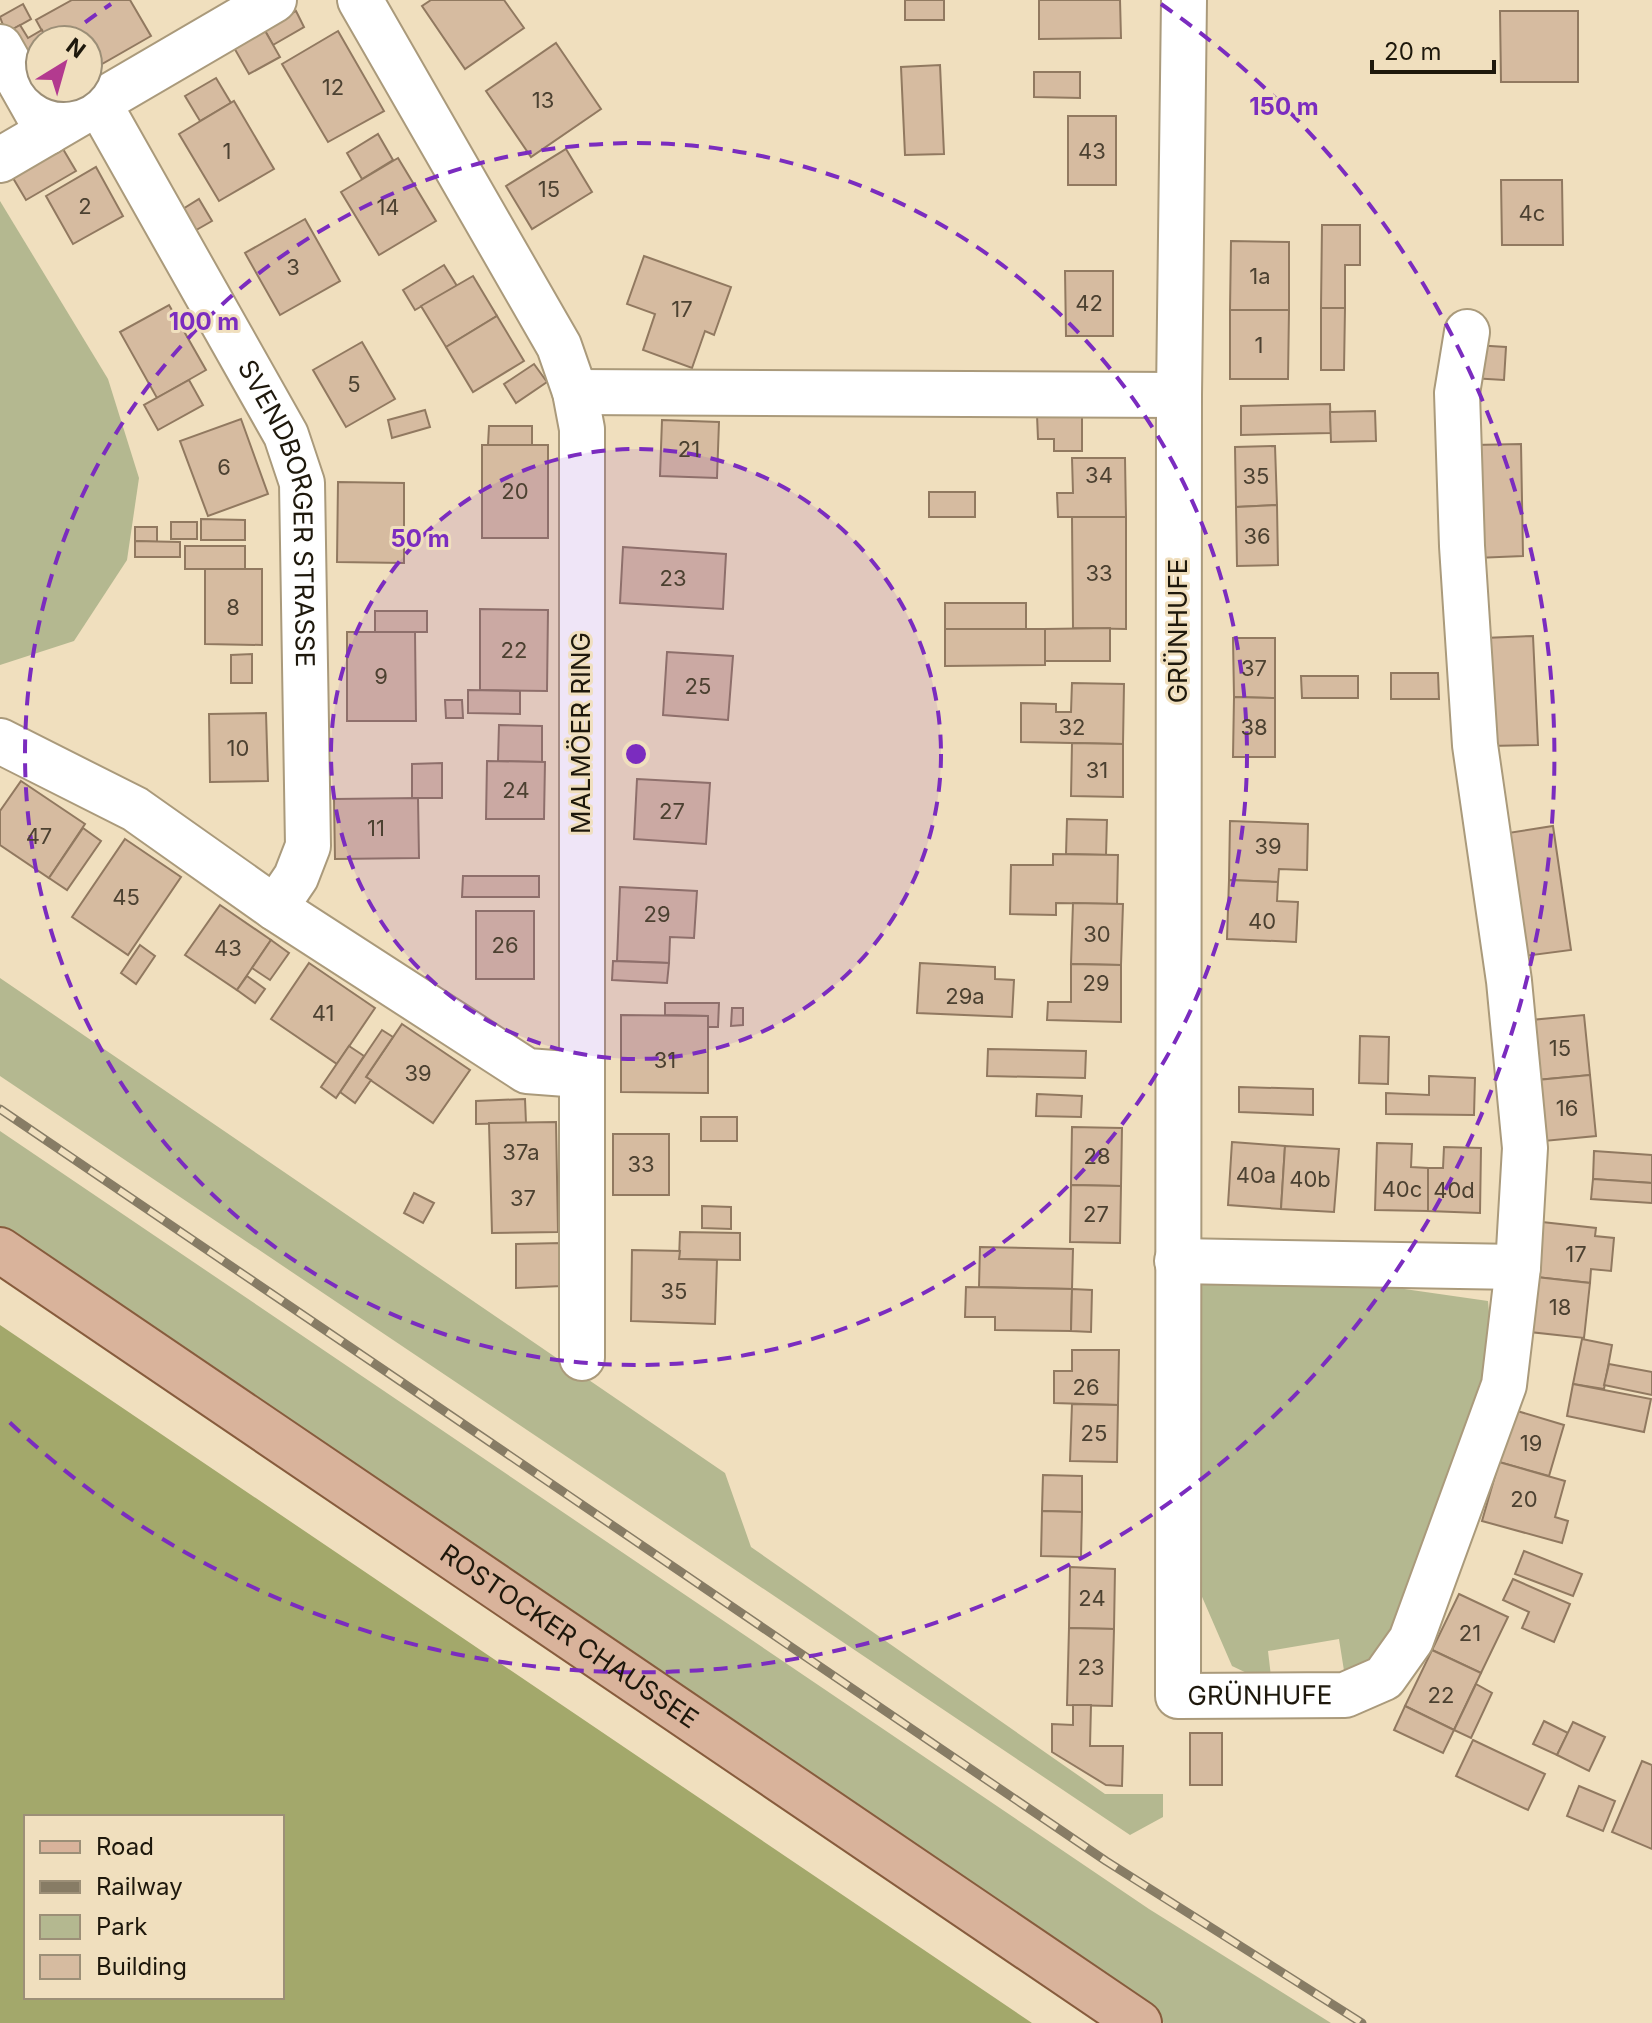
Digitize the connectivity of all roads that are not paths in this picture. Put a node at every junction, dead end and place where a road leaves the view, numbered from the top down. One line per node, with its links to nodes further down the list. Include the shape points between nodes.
1 (274, 0): 5 (street)
2 (360, 0): 11 (street, MALMÖER RING, via 559,346)
3 (1184, 0): 12 (street, GRÜNHUFE)
4 (0, 47): 8 (street)
5 (104, 99)
6 (95, 104): 8 (street)
7 (99, 104): 14 (street, SVENDBORGER STRASSE, via 286,435 302,483 308,846)
8 (48, 132): 9 (street)
9 (0, 160)
10 (1467, 332): 18 (street, GRÜNHUFE, via 1457,393 1462,546 1475,745 1509,981 1525,1148)
11 (575, 392): 12 (street); 15 (street, MALMÖER RING, via 582,429)
12 (1179, 395): 17 (street, GRÜNHUFE)
13 (0, 741): 14 (street, via 135,809)
14 (275, 908): 15 (street, via 527,1071)
15 (580, 1075): 19 (street, MALMÖER RING)
16 (0, 1250): 20 (main road, ROSTOCKER CHAUSSEE)
17 (1177, 1261): 18 (street); 18 (street, GRÜNHUFE, via 1178,1696 1345,1695 1384,1678 1411,1640 1504,1385)
18 (1518, 1267)
19 (582, 1358)
20 (1139, 2023)

